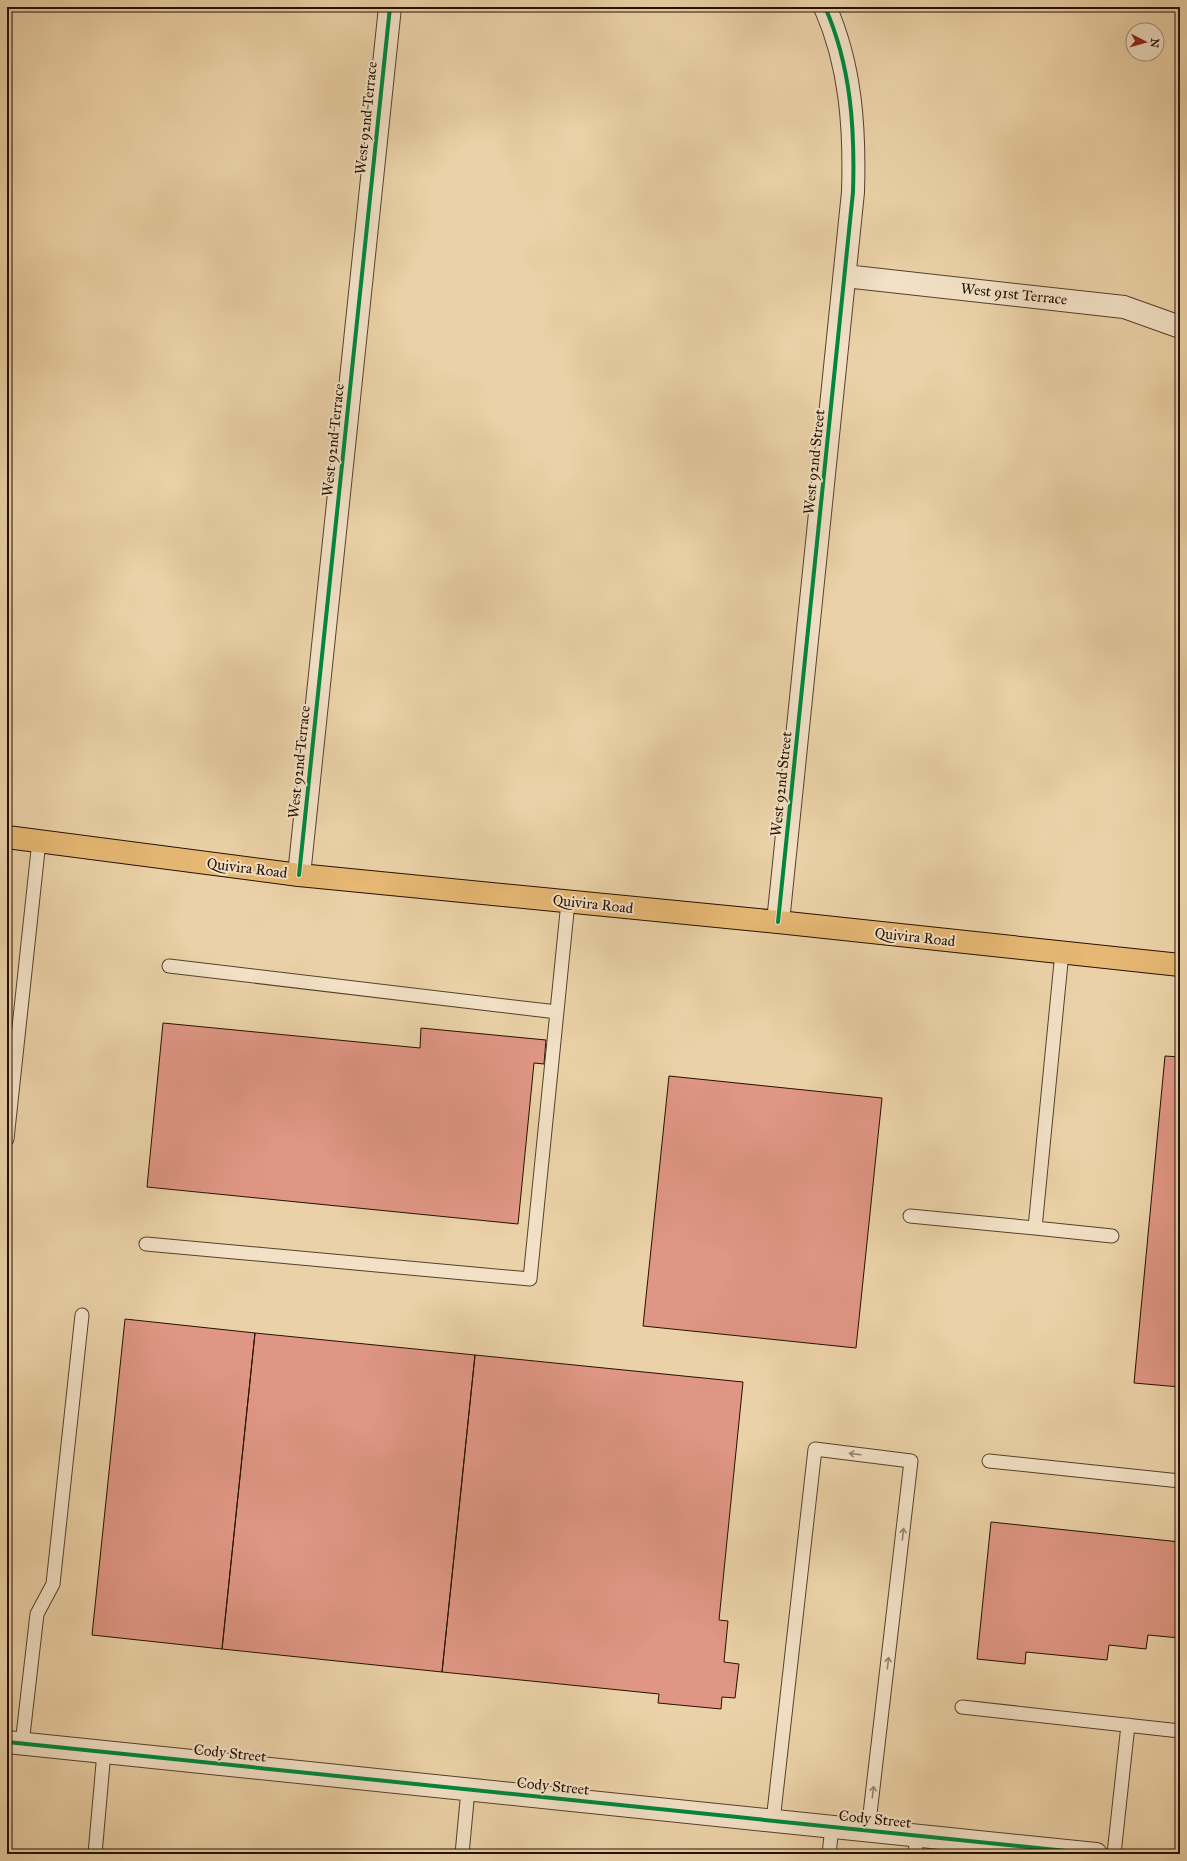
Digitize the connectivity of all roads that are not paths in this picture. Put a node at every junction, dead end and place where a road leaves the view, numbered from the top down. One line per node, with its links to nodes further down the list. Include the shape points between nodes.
1 (390, 7): 7 (street, West 92nd Terrace)
2 (825, 7): 3 (street, West 92nd Street, via 849,85 854,144 853,192)
3 (845, 276): 4 (street, West 91st Terrace, via 1124,307); 9 (street, West 92nd Street)
4 (1180, 328)
5 (7, 837): 6 (main road, Quivira Road)
6 (39, 841): 7 (main road, Quivira Road); 14 (lane)
7 (299, 875): 8 (main road, Quivira Road)
8 (568, 902): 9 (main road, Quivira Road); 13 (lane)
9 (778, 922): 10 (main road, Quivira Road)
10 (1062, 952): 11 (main road, Quivira Road); 16 (lane)
11 (1180, 965)
12 (169, 966): 13 (lane)
13 (557, 1012): 18 (lane, via 530,1279)
14 (7, 1139)
15 (910, 1216): 16 (lane)
16 (1035, 1228): 17 (lane)
17 (1112, 1236)
18 (146, 1244)
19 (82, 1315): 25 (lane, via 53,1584 37,1614)
20 (989, 1461): 21 (lane)
21 (1180, 1481)
22 (962, 1707): 23 (lane)
23 (1128, 1725): 24 (lane); 36 (lane)
24 (1180, 1731)
25 (14, 1743): 26 (street, Cody Street)
26 (104, 1752): 27 (street, Cody Street); 32 (lane)
27 (468, 1790): 28 (street, Cody Street); 33 (lane)
28 (773, 1821): 29 (street, Cody Street); 30 (lane, one-way to 28, via 911,1461 815,1449)
29 (832, 1827): 30 (street, Cody Street); 34 (lane)
30 (868, 1831): 31 (street, Cody Street)
31 (916, 1845): 35 (street, Cody Street)
32 (95, 1854)
33 (462, 1854)
34 (829, 1854)
35 (1096, 1854)
36 (1114, 1854)

